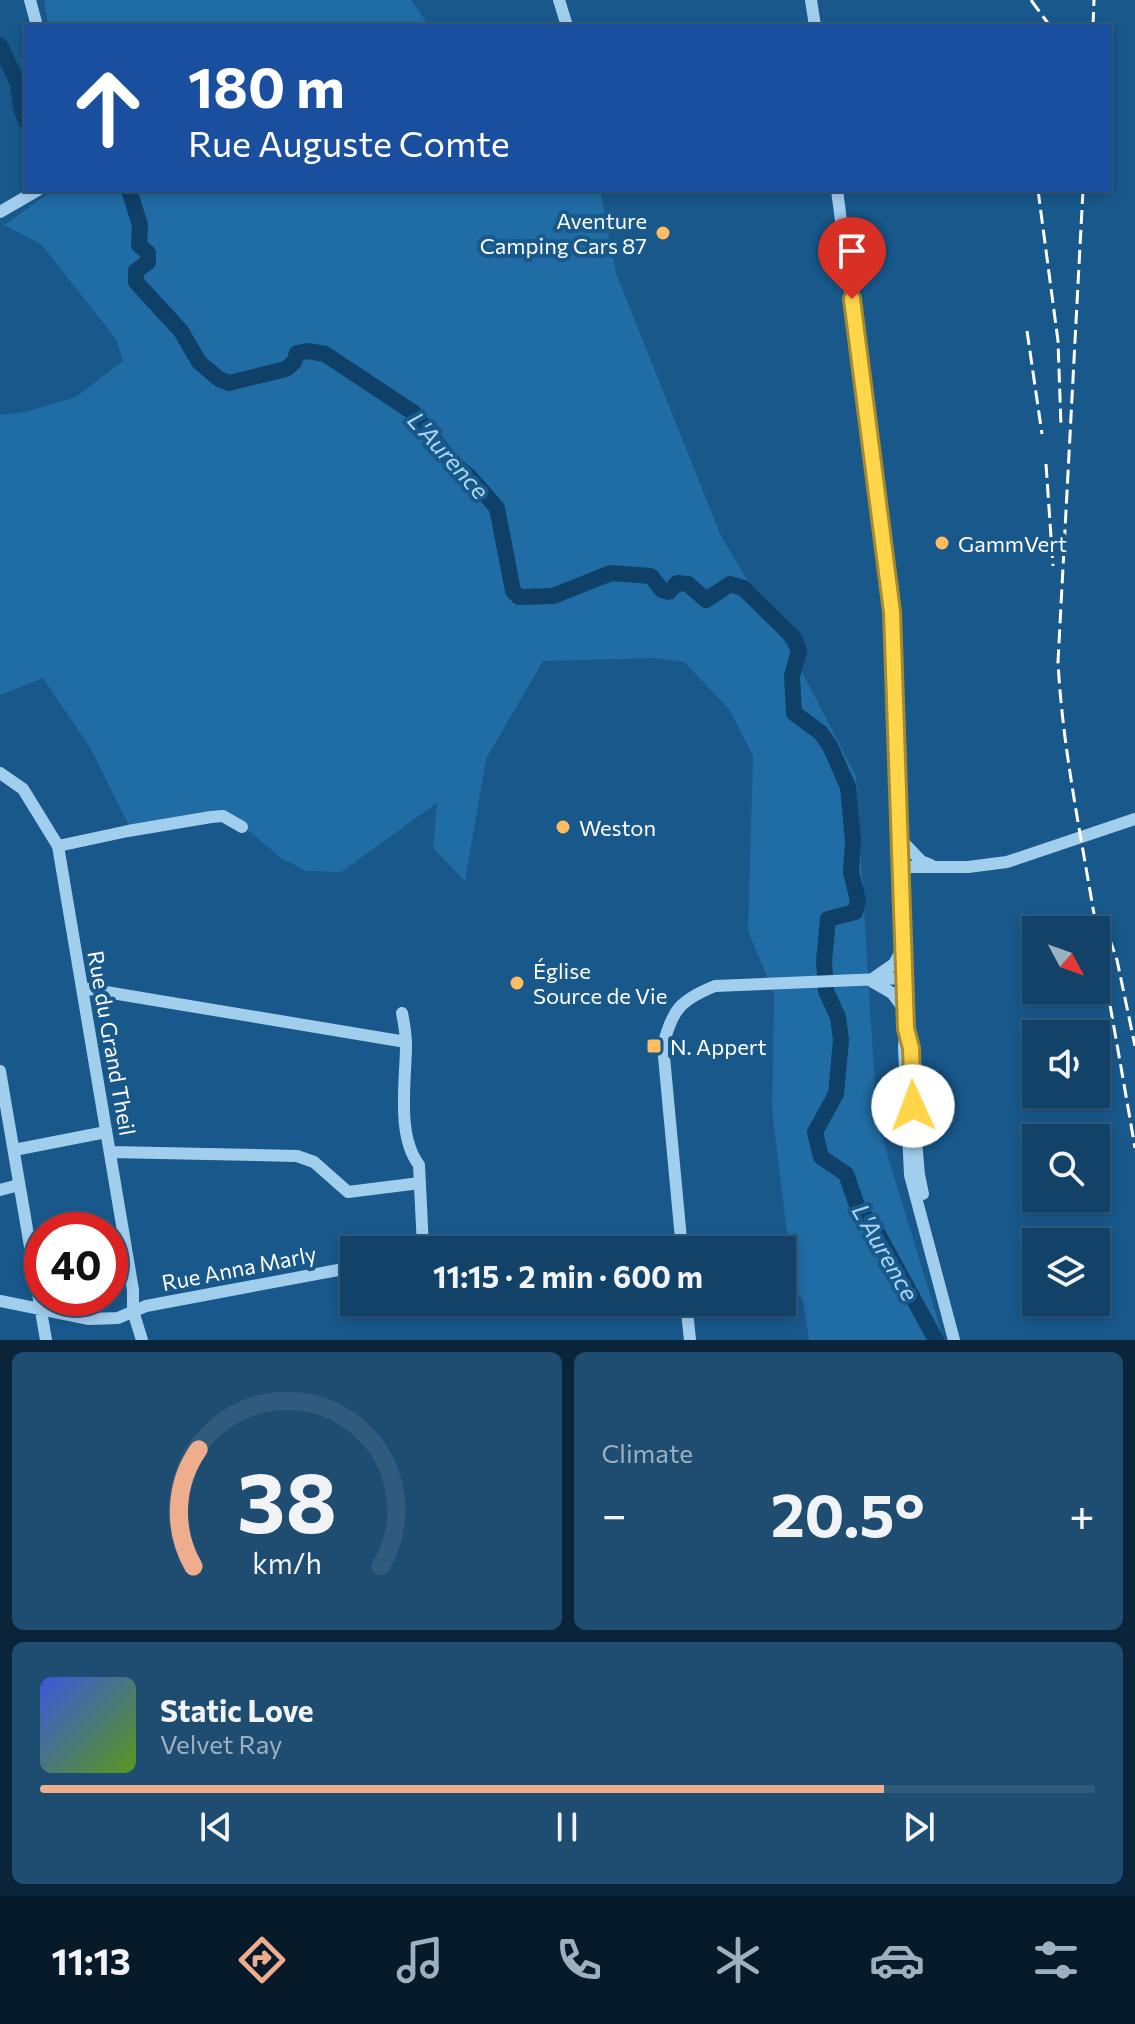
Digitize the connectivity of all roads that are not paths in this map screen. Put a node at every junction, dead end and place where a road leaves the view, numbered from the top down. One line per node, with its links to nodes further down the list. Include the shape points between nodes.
1 (30, 0): 4 (street)
2 (559, 0): 5 (street)
3 (811, 0): 6 (street)
4 (36, 24)
5 (566, 24)
6 (815, 24)
7 (35, 192): 9 (street)
8 (837, 192): 13 (street, via 892,612)
9 (0, 212)
10 (0, 773): 14 (street, Rue du Grand Theil, via 23,789)
11 (1135, 819): 16 (street, via 1007,862)
12 (242, 827): 14 (street, via 223,816 211,817)
13 (900, 839): 15 (street); 16 (street)
14 (58, 846): 21 (street, Rue du Grand Theil)
15 (902, 867): 16 (street); 17 (street)
16 (934, 867): 17 (street, via 913,879)
17 (903, 899): 18 (street)
18 (904, 942): 19 (street); 20 (street, via 894,964)
19 (905, 978): 20 (street); 23 (street)
20 (870, 981): 23 (street, via 892,993); 35 (street, via 715,986 676,1008 663,1046)
21 (82, 988): 25 (street); 27 (street, Rue du Grand Theil)
22 (402, 1013): 25 (street)
23 (907, 1013): 24 (street)
24 (906, 1029): 48 (street, via 910,1175); 49 (street, via 919,1175)
25 (406, 1042): 30 (street, via 407,1140 419,1165)
26 (0, 1071): 28 (street)
27 (106, 1132): 28 (street); 29 (street, Rue du Grand Theil)
28 (14, 1150): 31 (street)
29 (110, 1152): 30 (street, via 297,1156 314,1162 348,1192); 39 (street, Rue du Grand Theil)
30 (420, 1183): 34 (street)
31 (19, 1185): 32 (street); 33 (street)
32 (0, 1190)
33 (24, 1213)
34 (426, 1236)
35 (681, 1236)
36 (340, 1270): 39 (street, Rue Anna Marly)
37 (0, 1301): 38 (street, Rue Anna Marly)
38 (24, 1305)
39 (133, 1311): 40 (street, Rue Anna Marly); 46 (street, Rue du Grand Theil)
40 (128, 1313)
41 (42, 1316): 45 (street)
42 (76, 1316): 43 (street, Rue Anna Marly)
43 (122, 1316)
44 (687, 1316): 47 (street)
45 (46, 1340)
46 (142, 1340)
47 (690, 1340)
48 (954, 1340)
49 (962, 1340)

